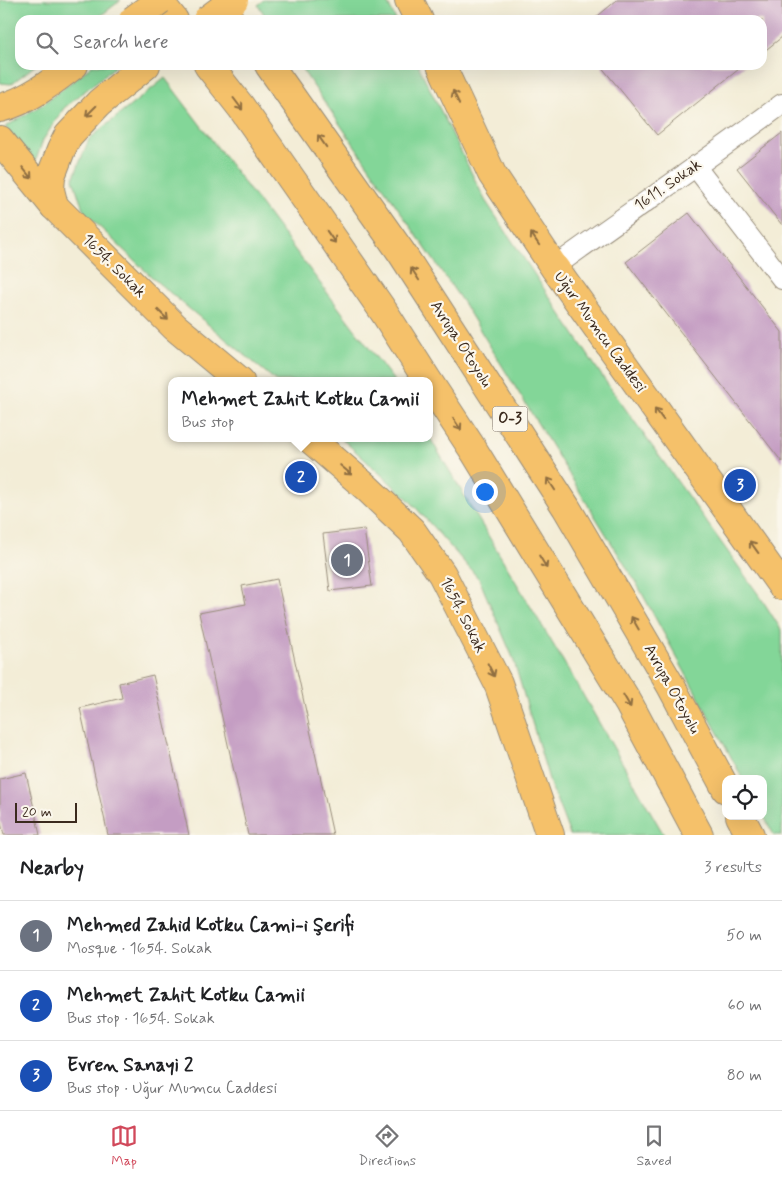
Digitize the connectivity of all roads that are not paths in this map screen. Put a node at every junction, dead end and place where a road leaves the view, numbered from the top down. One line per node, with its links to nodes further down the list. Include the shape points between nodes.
1 (159, 0): 5 (main road, bridge); 6 (main road)
2 (219, 0): 8 (main road)
3 (234, 0): 7 (main road, bridge)
4 (409, 0): 9 (main road)
5 (140, 15)
6 (170, 15)
7 (214, 15)
8 (230, 15)
9 (416, 15)
10 (67, 70): 16 (main road, via 29,97)
11 (212, 70): 23 (main road, one-way to 23, via 384,312)
12 (273, 70): 27 (main road, Avrupa Otoyolu / O-3, one-way to 12, via 671,686 566,507 401,252)
13 (443, 70): 20 (main road, Uğur Mumcu Caddesi, one-way to 13, via 492,174)
14 (137, 72): 19 (main road, one-way to 19, via 98,103 64,143 51,180)
15 (782, 104): 18 (street, 1611. Sokak)
16 (0, 108)
17 (0, 140): 19 (main road, 1654. Sokak, one-way to 19)
18 (694, 166): 20 (street, 1611. Sokak); 21 (street)
19 (54, 206): 22 (main road, 1654. Sokak, one-way to 22, via 175,327)
20 (554, 267): 26 (main road, Uğur Mumcu Caddesi, one-way to 20)
21 (782, 279)
22 (235, 377)
23 (426, 377)
24 (433, 388): 30 (main road, one-way to 30, via 630,704)
25 (314, 442): 29 (main road, 1654. Sokak, one-way to 29, via 412,531 442,574 498,683)
26 (782, 586)
27 (722, 781)
28 (742, 820): 31 (main road)
29 (550, 835)
30 (699, 835)
31 (750, 835)

